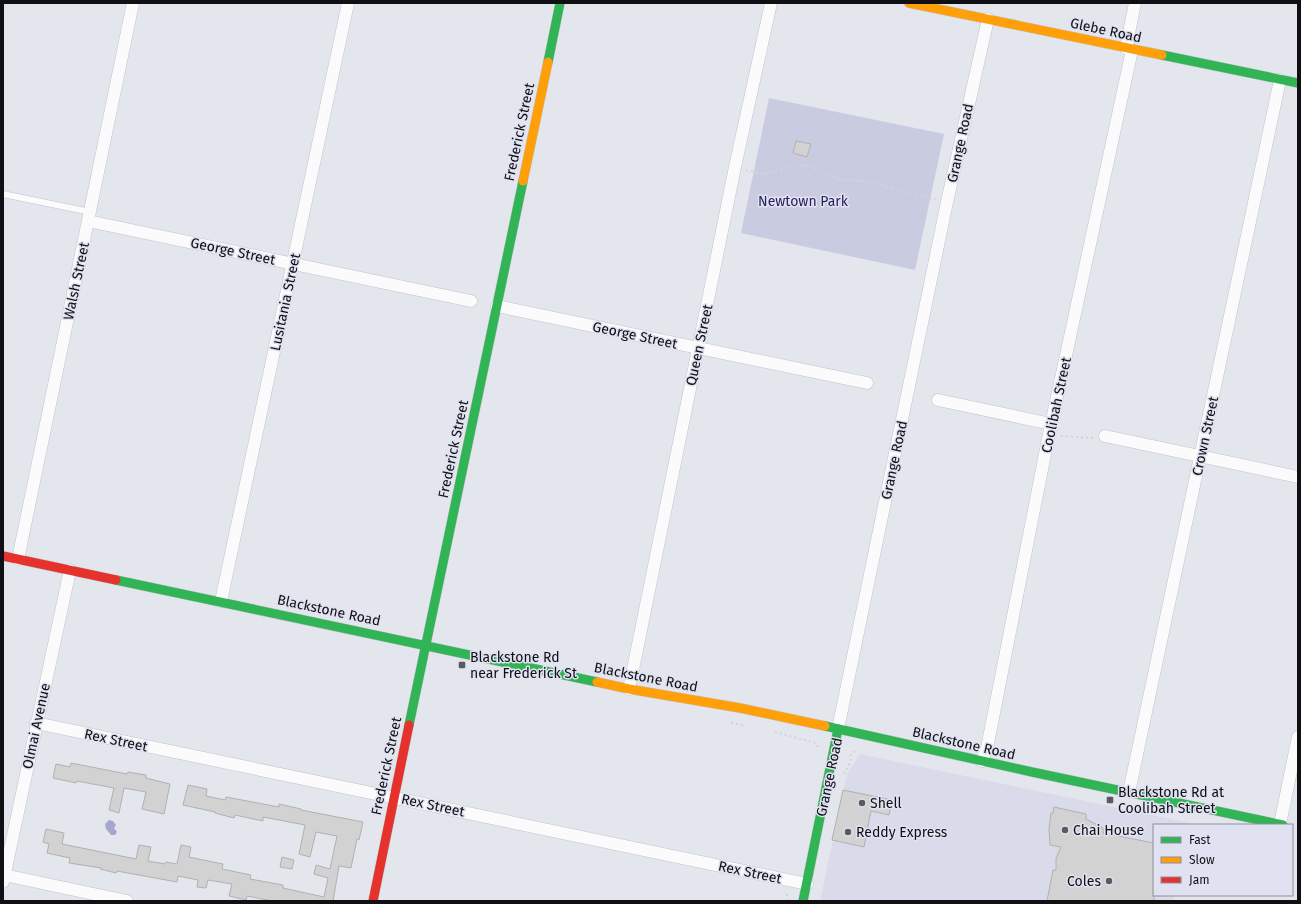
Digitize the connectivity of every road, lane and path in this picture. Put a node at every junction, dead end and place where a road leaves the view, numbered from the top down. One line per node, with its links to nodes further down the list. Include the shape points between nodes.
1 (133, 3): 14 (street, Walsh Street)
2 (348, 3): 15 (street, Lusitania Street)
3 (560, 3): 17 (main road, Frederick Street)
4 (771, 3): 11 (street, Queen Street)
5 (909, 3): 7 (main road, Glebe Road)
6 (1135, 3): 8 (street, Coolibah Street)
7 (988, 19): 8 (main road, Glebe Road); 13 (street, Grange Road)
8 (1129, 49): 9 (main road, Glebe Road); 21 (street, Coolibah Street)
9 (1280, 80): 10 (main road, Glebe Road); 23 (street, Crown Street)
10 (1298, 83)
11 (735, 168): 13 (path, via 763,174 799,165 808,166 838,179 868,182); 18 (street, Queen Street)
12 (3, 194): 14 (lane)
13 (947, 202): 32 (street, Grange Road)
14 (89, 217): 15 (street, George Street); 26 (street, Walsh Street)
15 (293, 264): 16 (street, George Street); 28 (street, Lusitania Street)
16 (471, 301)
17 (497, 306): 18 (street, George Street); 29 (main road, Frederick Street)
18 (698, 348): 19 (street, George Street); 30 (street, Queen Street)
19 (866, 383)
20 (938, 400): 21 (street)
21 (1050, 429): 22 (path, via 1058,436); 34 (street, Coolibah Street)
22 (1105, 436): 23 (street)
23 (1200, 456): 24 (street); 35 (street, Crown Street)
24 (1298, 477)
25 (3, 556): 26 (main road, Blackstone Road)
26 (18, 559): 27 (main road, Blackstone Road)
27 (70, 570): 28 (main road, Blackstone Road); 31 (street, Olmai Avenue)
28 (221, 601): 29 (main road, Blackstone Road)
29 (426, 645): 30 (main road, Blackstone Road); 36 (main road, Frederick Street)
30 (628, 688): 32 (main road, Blackstone Road, via 740,708)
31 (36, 723): 36 (street, Rex Street); 39 (street, Olmai Avenue)
32 (838, 730): 34 (main road, Blackstone Road); 40 (main road, Grange Road)
33 (1298, 737): 38 (street)
34 (982, 761): 35 (main road, Blackstone Road)
35 (1129, 792): 37 (main road, Blackstone Road)
36 (394, 797): 40 (street, Rex Street); 43 (main road, Frederick Street)
37 (1277, 824)
38 (1282, 824)
39 (4, 878): 42 (street)
40 (807, 884): 45 (main road, Grange Road)
41 (788, 891): 44 (path)
42 (127, 901)
43 (373, 901)
44 (787, 901)
45 (803, 901)

